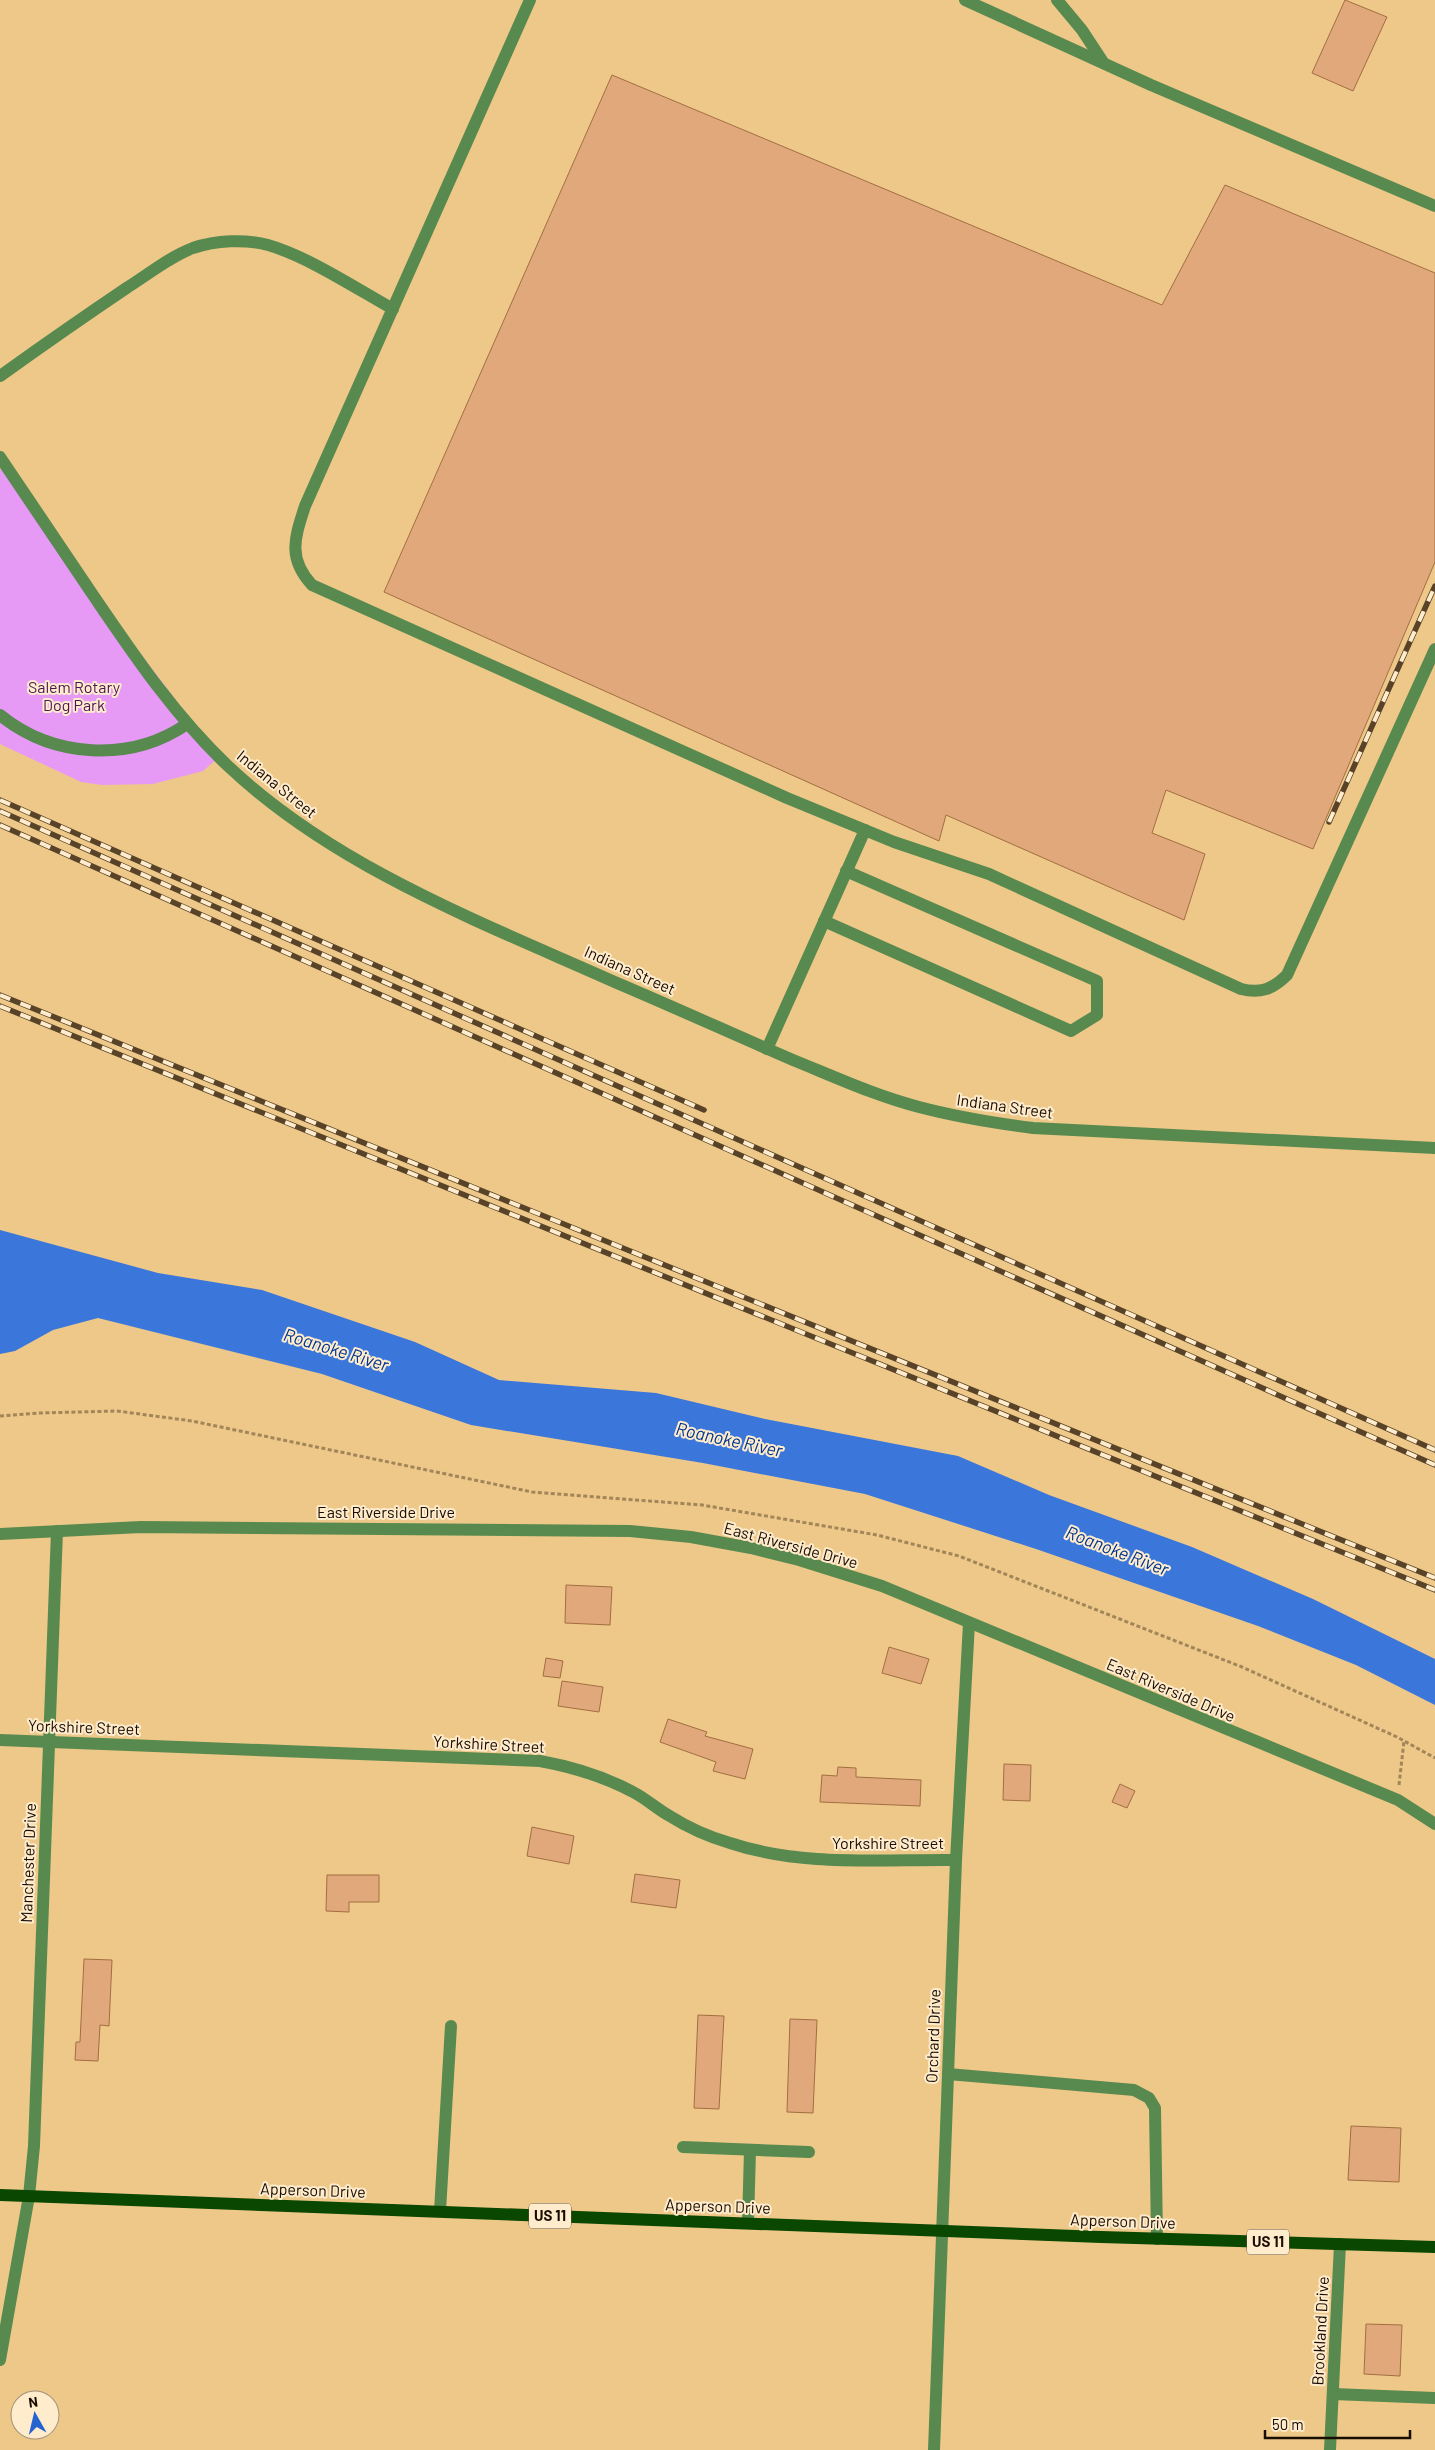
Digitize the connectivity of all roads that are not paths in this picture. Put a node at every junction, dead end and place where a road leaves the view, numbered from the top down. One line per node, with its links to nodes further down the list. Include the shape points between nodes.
1 (530, 0): 6 (street)
2 (965, 0): 4 (street)
3 (1058, 0): 4 (street)
4 (1103, 62): 5 (street)
5 (1435, 206)
6 (394, 308): 7 (street, via 290,253 243,241 218,242 176,256); 12 (street, via 305,506 296,533 295,551 304,576 312,584 444,645)
7 (0, 376)
8 (0, 457): 11 (street, Indiana Street, via 144,670)
9 (1435, 649): 12 (street, via 1287,975 1277,985 1265,990 1251,992 1241,989 989,874)
10 (0, 715): 11 (street, via 41,740 98,751 150,743)
11 (187, 724): 15 (street, Indiana Street, via 227,765 269,801 313,834 367,866 528,943)
12 (865, 830): 13 (street)
13 (846, 871): 14 (street); 14 (street, via 1097,981 1096,1015 1071,1031)
14 (824, 921): 15 (street)
15 (767, 1049): 16 (street, Indiana Street, via 863,1089 918,1107 975,1120 1108,1133)
16 (1435, 1148)
17 (57, 1531): 18 (street, East Riverside Drive); 19 (street, East Riverside Drive, via 141,1527 630,1531 751,1548 799,1560 882,1586); 21 (street, Manchester Drive)
18 (0, 1534)
19 (969, 1623): 22 (street, East Riverside Drive, via 1398,1800); 23 (street, Orchard Drive)
20 (0, 1740): 21 (street, Yorkshire Street)
21 (49, 1742): 23 (street, Yorkshire Street, via 540,1762 573,1767 605,1778 702,1833 774,1855 810,1859); 30 (street, Manchester Drive, via 34,2146)
22 (1435, 1824)
23 (956, 1860): 25 (street, Orchard Drive)
24 (451, 2026): 31 (street)
25 (948, 2074): 33 (street, Orchard Drive); 34 (street, via 1134,2090 1149,2098 1155,2108)
26 (683, 2147): 27 (street)
27 (750, 2150): 28 (street); 32 (street)
28 (808, 2152)
29 (0, 2195): 30 (main road, Apperson Drive / US 11)
30 (29, 2196): 31 (main road, Apperson Drive / US 11); 37 (street, Manchester Drive)
31 (440, 2211): 32 (main road, Apperson Drive / US 11)
32 (748, 2223): 33 (main road, Apperson Drive / US 11)
33 (942, 2230): 34 (main road, Apperson Drive / US 11); 40 (street, Orchard Drive)
34 (1157, 2239): 35 (main road, Apperson Drive / US 11)
35 (1340, 2244): 36 (main road, Apperson Drive / US 11); 38 (street, Brookland Drive)
36 (1435, 2248)
37 (0, 2360)
38 (1333, 2394): 39 (street); 41 (street, Brookland Drive)
39 (1435, 2398)
40 (934, 2450)
41 (1330, 2450)

